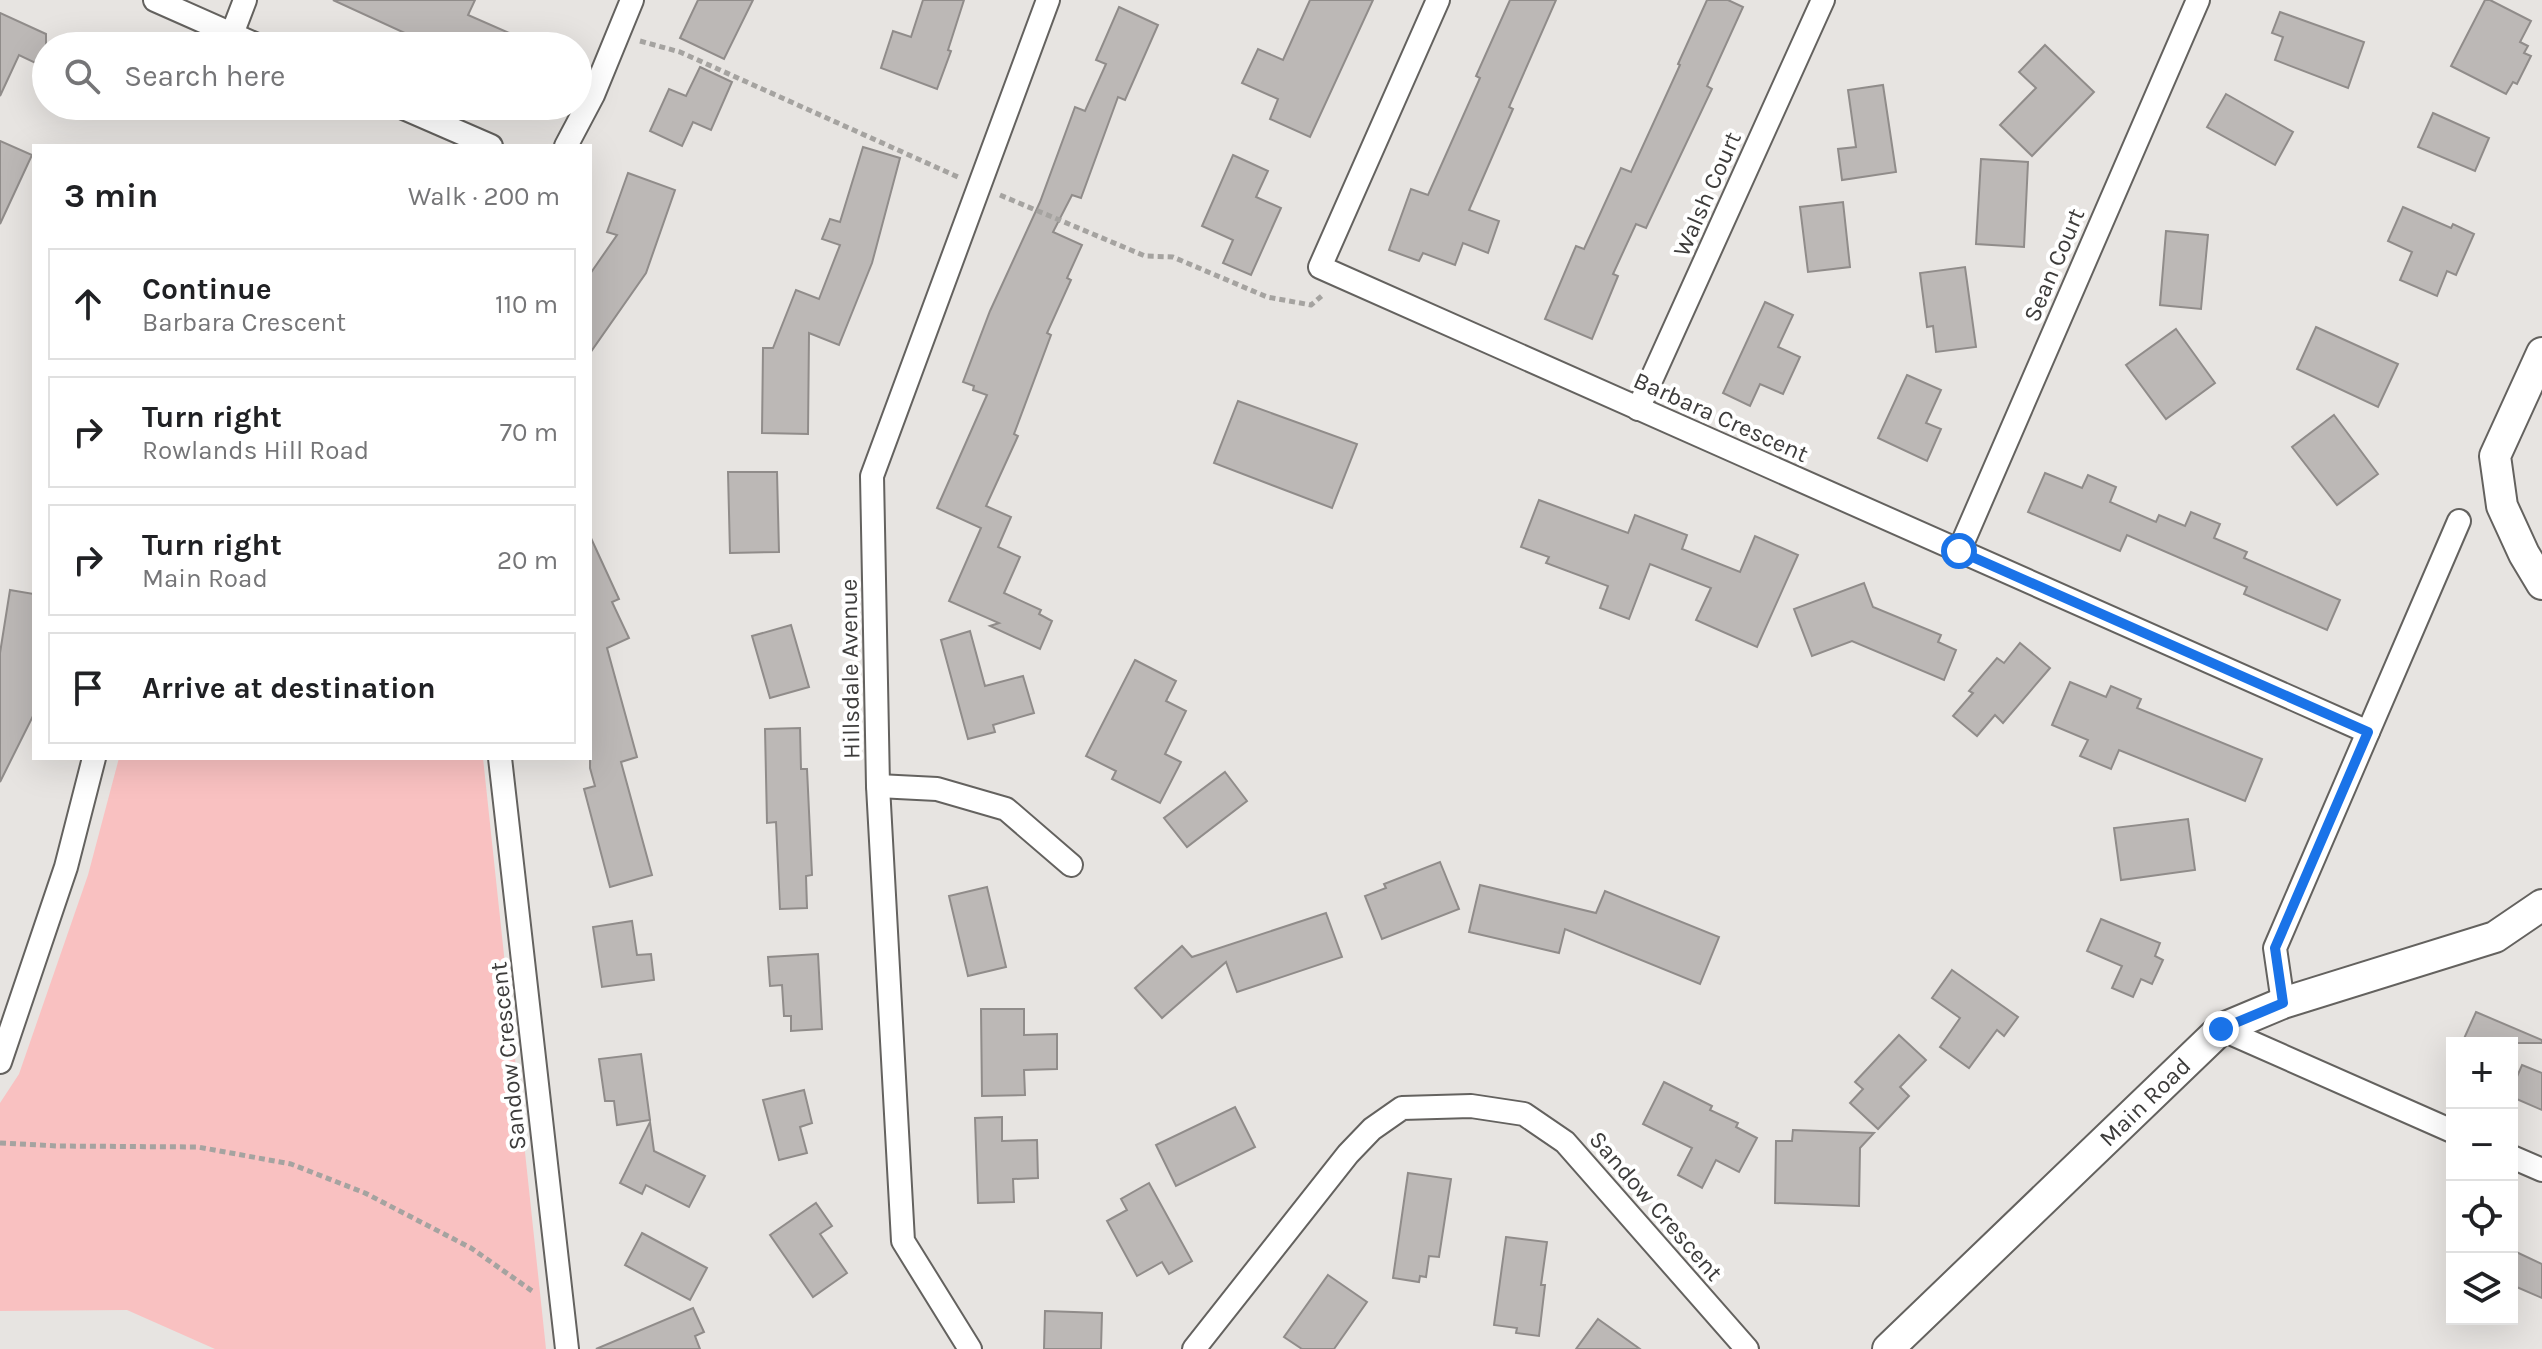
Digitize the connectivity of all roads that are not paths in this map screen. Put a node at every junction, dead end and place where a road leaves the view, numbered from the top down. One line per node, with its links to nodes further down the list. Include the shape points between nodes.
1 (155, 0): 8 (street)
2 (245, 0): 9 (street)
3 (632, 0): 10 (street)
4 (1048, 0): 23 (street, Hillsdale Avenue, via 872,476)
5 (1438, 0): 16 (street, Barbara Crescent, via 1320,267)
6 (1823, 0): 16 (street, Walsh Court)
7 (2198, 0): 18 (street, Sean Court)
8 (227, 32)
9 (233, 32)
10 (592, 97)
11 (431, 120): 13 (street)
12 (580, 120): 14 (street)
13 (486, 144)
14 (567, 144)
15 (2542, 353): 19 (main road, via 2495,456 2502,506)
16 (1638, 409): 18 (street, Barbara Crescent)
17 (2459, 521): 20 (street)
18 (1959, 551): 20 (street, Barbara Crescent)
19 (2542, 584)
20 (2368, 732): 26 (street, via 2275,948)
21 (93, 760): 28 (street, via 66,867)
22 (500, 760): 32 (street, Sandow Crescent)
23 (878, 786): 24 (street, via 937,789 1006,809); 33 (street, Hillsdale Avenue, via 903,1241)
24 (1071, 865)
25 (2542, 905): 26 (main road, Main Road, via 2495,937)
26 (2283, 1003): 27 (main road, Main Road)
27 (2221, 1029): 29 (street); 36 (main road, Main Road)
28 (0, 1062)
29 (2446, 1128)
30 (2518, 1160): 31 (street)
31 (2542, 1170)
32 (567, 1349)
33 (970, 1349)
34 (1194, 1349): 35 (street, Sandow Crescent, via 1372,1129 1402,1108 1471,1106 1524,1114 1565,1142)
35 (1747, 1349)
36 (1888, 1349)

